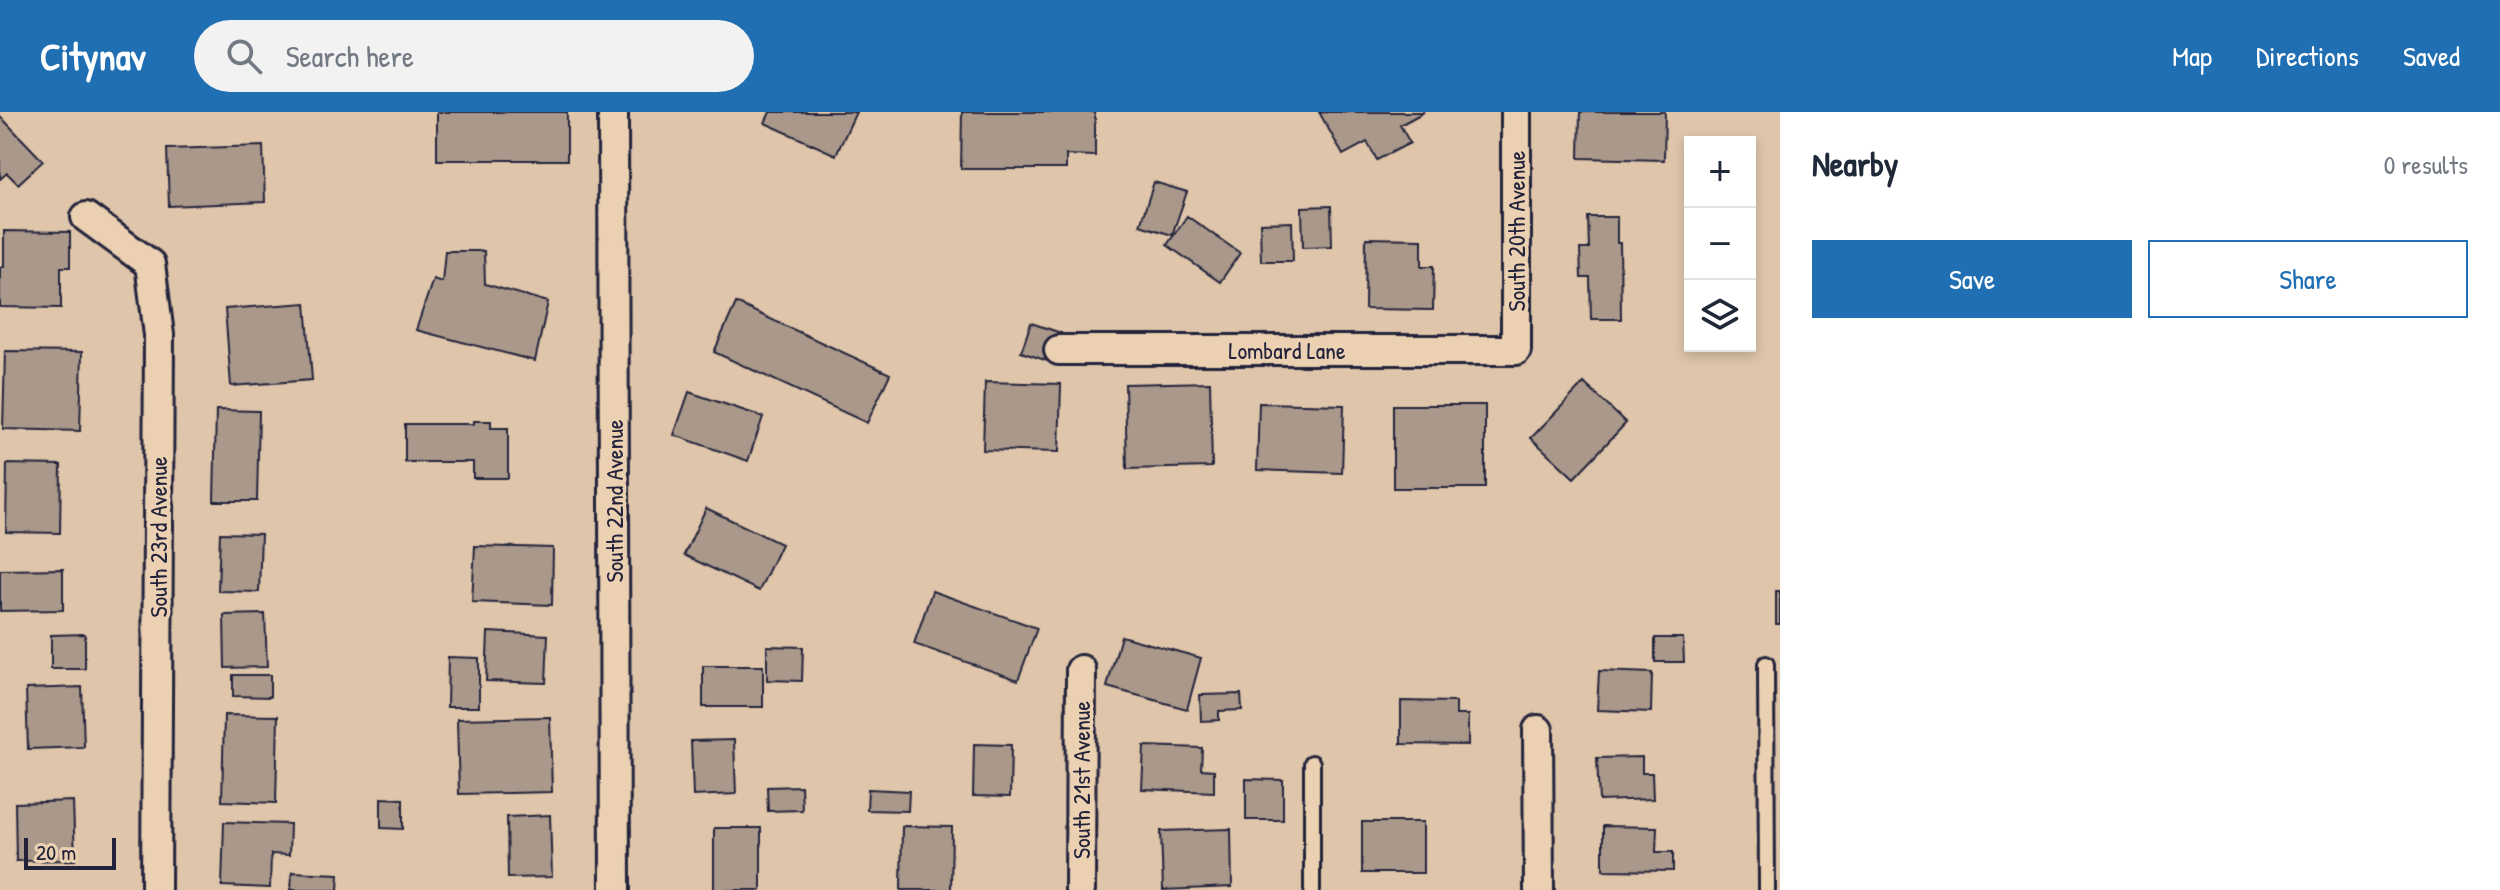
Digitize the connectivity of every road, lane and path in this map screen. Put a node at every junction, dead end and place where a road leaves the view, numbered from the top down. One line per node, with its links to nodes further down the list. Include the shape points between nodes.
1 (613, 112): 11 (street, South 22nd Avenue)
2 (1516, 112): 5 (street, South 20th Avenue)
3 (86, 217): 10 (street, South 23rd Avenue, via 150,264 159,335)
4 (1059, 350): 5 (street, Lombard Lane)
5 (1516, 350)
6 (1766, 664): 15 (lane)
7 (1081, 670): 12 (street, South 21st Avenue)
8 (1538, 730): 14 (street)
9 (1312, 763): 13 (lane)
10 (156, 890)
11 (615, 890)
12 (1080, 890)
13 (1312, 890)
14 (1539, 890)
15 (1767, 890)

